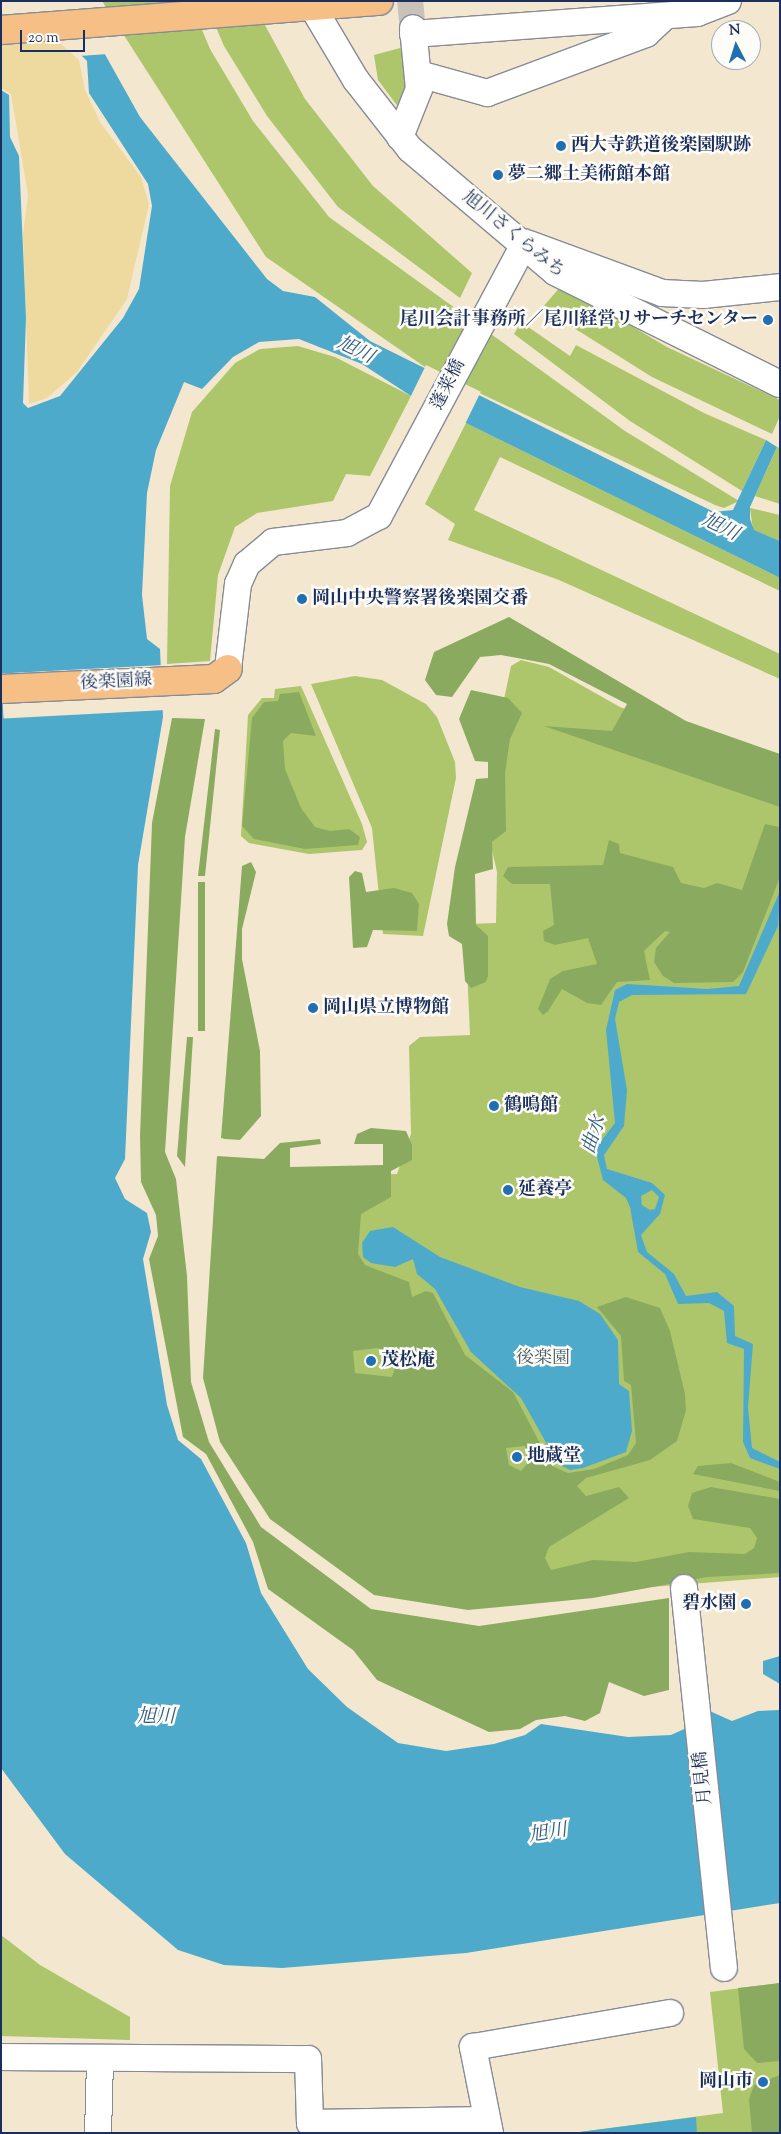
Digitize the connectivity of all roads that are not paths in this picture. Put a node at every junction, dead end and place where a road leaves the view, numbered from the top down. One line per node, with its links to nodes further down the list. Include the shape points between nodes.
1 (379, 1): 3 (main road)
2 (728, 1): 4 (street, via 706,12)
3 (304, 5): 5 (main road); 7 (street, 旭川さくらみち)
4 (666, 16): 6 (street, via 646,34 487,93); 6 (street, via 413,31)
5 (1, 30)
6 (419, 74): 7 (street, via 419,89)
7 (400, 137): 8 (street, 旭川さくらみち, via 493,222)
8 (526, 243): 9 (street, via 662,293 703,294); 10 (street, 旭川さくらみち, via 555,272); 11 (street, 蓬莱橋, via 502,281 379,516 362,528 282,539 253,556 238,584)
9 (780, 287)
10 (780, 384)
11 (217, 674): 12 (main road, 後楽園線)
12 (1, 689)
13 (684, 1592): 14 (street, 月見橋)
14 (724, 1968)
15 (670, 2013): 18 (street, via 474,2047)
16 (1, 2057): 17 (street)
17 (100, 2060): 18 (street, via 308,2059 310,2123); 19 (street)
18 (489, 2126)
19 (98, 2133)

